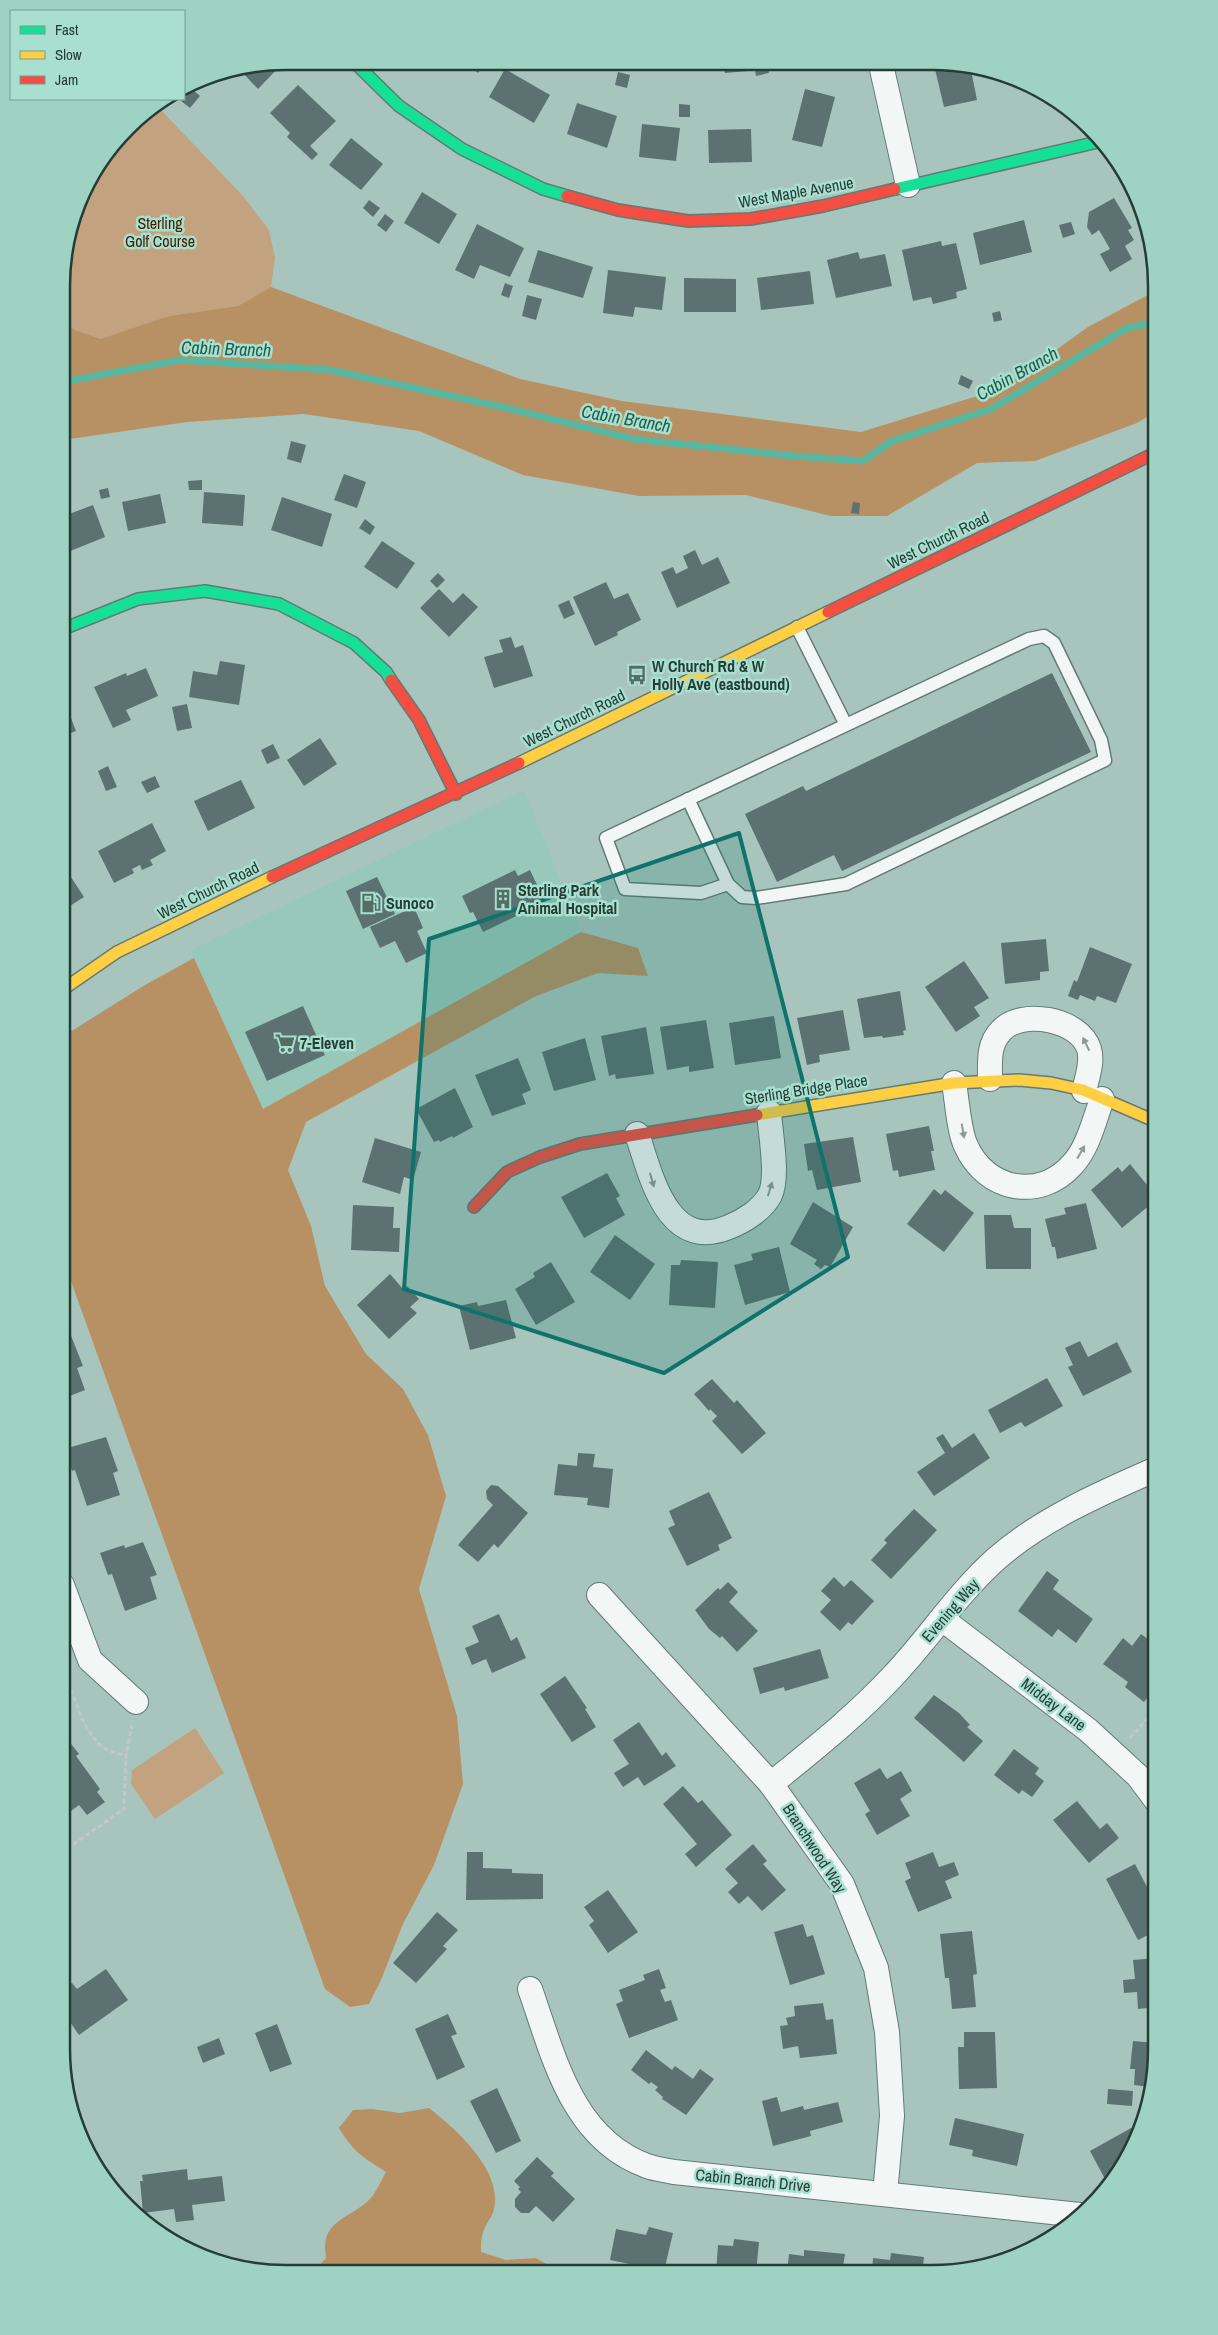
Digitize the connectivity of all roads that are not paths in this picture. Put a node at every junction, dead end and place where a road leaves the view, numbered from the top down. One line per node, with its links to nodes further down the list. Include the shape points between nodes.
1 (362, 70): 4 (street, West Maple Avenue, via 399,106 462,148 542,189 618,210 688,221 751,219 823,206)
2 (882, 70): 4 (street)
3 (1095, 144): 4 (street, West Maple Avenue)
4 (908, 185)
5 (1148, 456): 7 (street, West Church Road)
6 (70, 626): 9 (street, via 138,600 204,591 279,604 354,644 386,672 419,720)
7 (797, 627): 8 (lane); 9 (street, West Church Road)
8 (846, 725): 10 (lane); 11 (lane, via 1029,639 1044,636 1054,643 1101,740 1105,760 846,884 756,898 742,897)
9 (456, 794): 12 (street, West Church Road, via 117,952)
10 (688, 799): 11 (lane); 11 (lane, via 606,838 625,889 701,893)
11 (728, 884)
12 (70, 984)
13 (990, 1079): 14 (street, Sterling Bridge Place); 15 (street, Sterling Bridge Place, via 1054,1083); 15 (street, one-way to 13, via 1090,1049 1084,1038 1074,1028 1030,1017 1014,1021 1001,1030 993,1042)
14 (954, 1083): 15 (street, one-way to 15, via 966,1146 989,1176 1020,1188 1058,1180 1074,1164 1084,1146); 16 (street, Sterling Bridge Place)
15 (1093, 1095): 17 (street, Sterling Bridge Place)
16 (769, 1112): 18 (street, Sterling Bridge Place); 18 (street, one-way to 16, via 653,1186 673,1216 686,1227 704,1232 721,1231 749,1218 770,1195 774,1178)
17 (1148, 1119)
18 (637, 1134): 19 (street, Sterling Bridge Place, via 580,1144 540,1157 507,1172)
19 (474, 1207)
20 (1148, 1473): 23 (street, Evening Way, via 1110,1489 1032,1532 997,1558)
21 (599, 1595): 25 (street, Branchwood Way)
22 (70, 1606): 24 (street, via 90,1660)
23 (942, 1619): 25 (street, Evening Way, via 858,1711); 26 (street, Midday Lane, via 1088,1730)
24 (136, 1702)
25 (771, 1784): 28 (street, Branchwood Way, via 842,1884 876,1968 887,2032 892,2116)
26 (1148, 1789)
27 (530, 1989): 28 (street, Cabin Branch Drive, via 564,2084 583,2117 610,2146 647,2166 674,2172)
28 (885, 2194): 29 (street, Cabin Branch Drive)
29 (1071, 2214)

